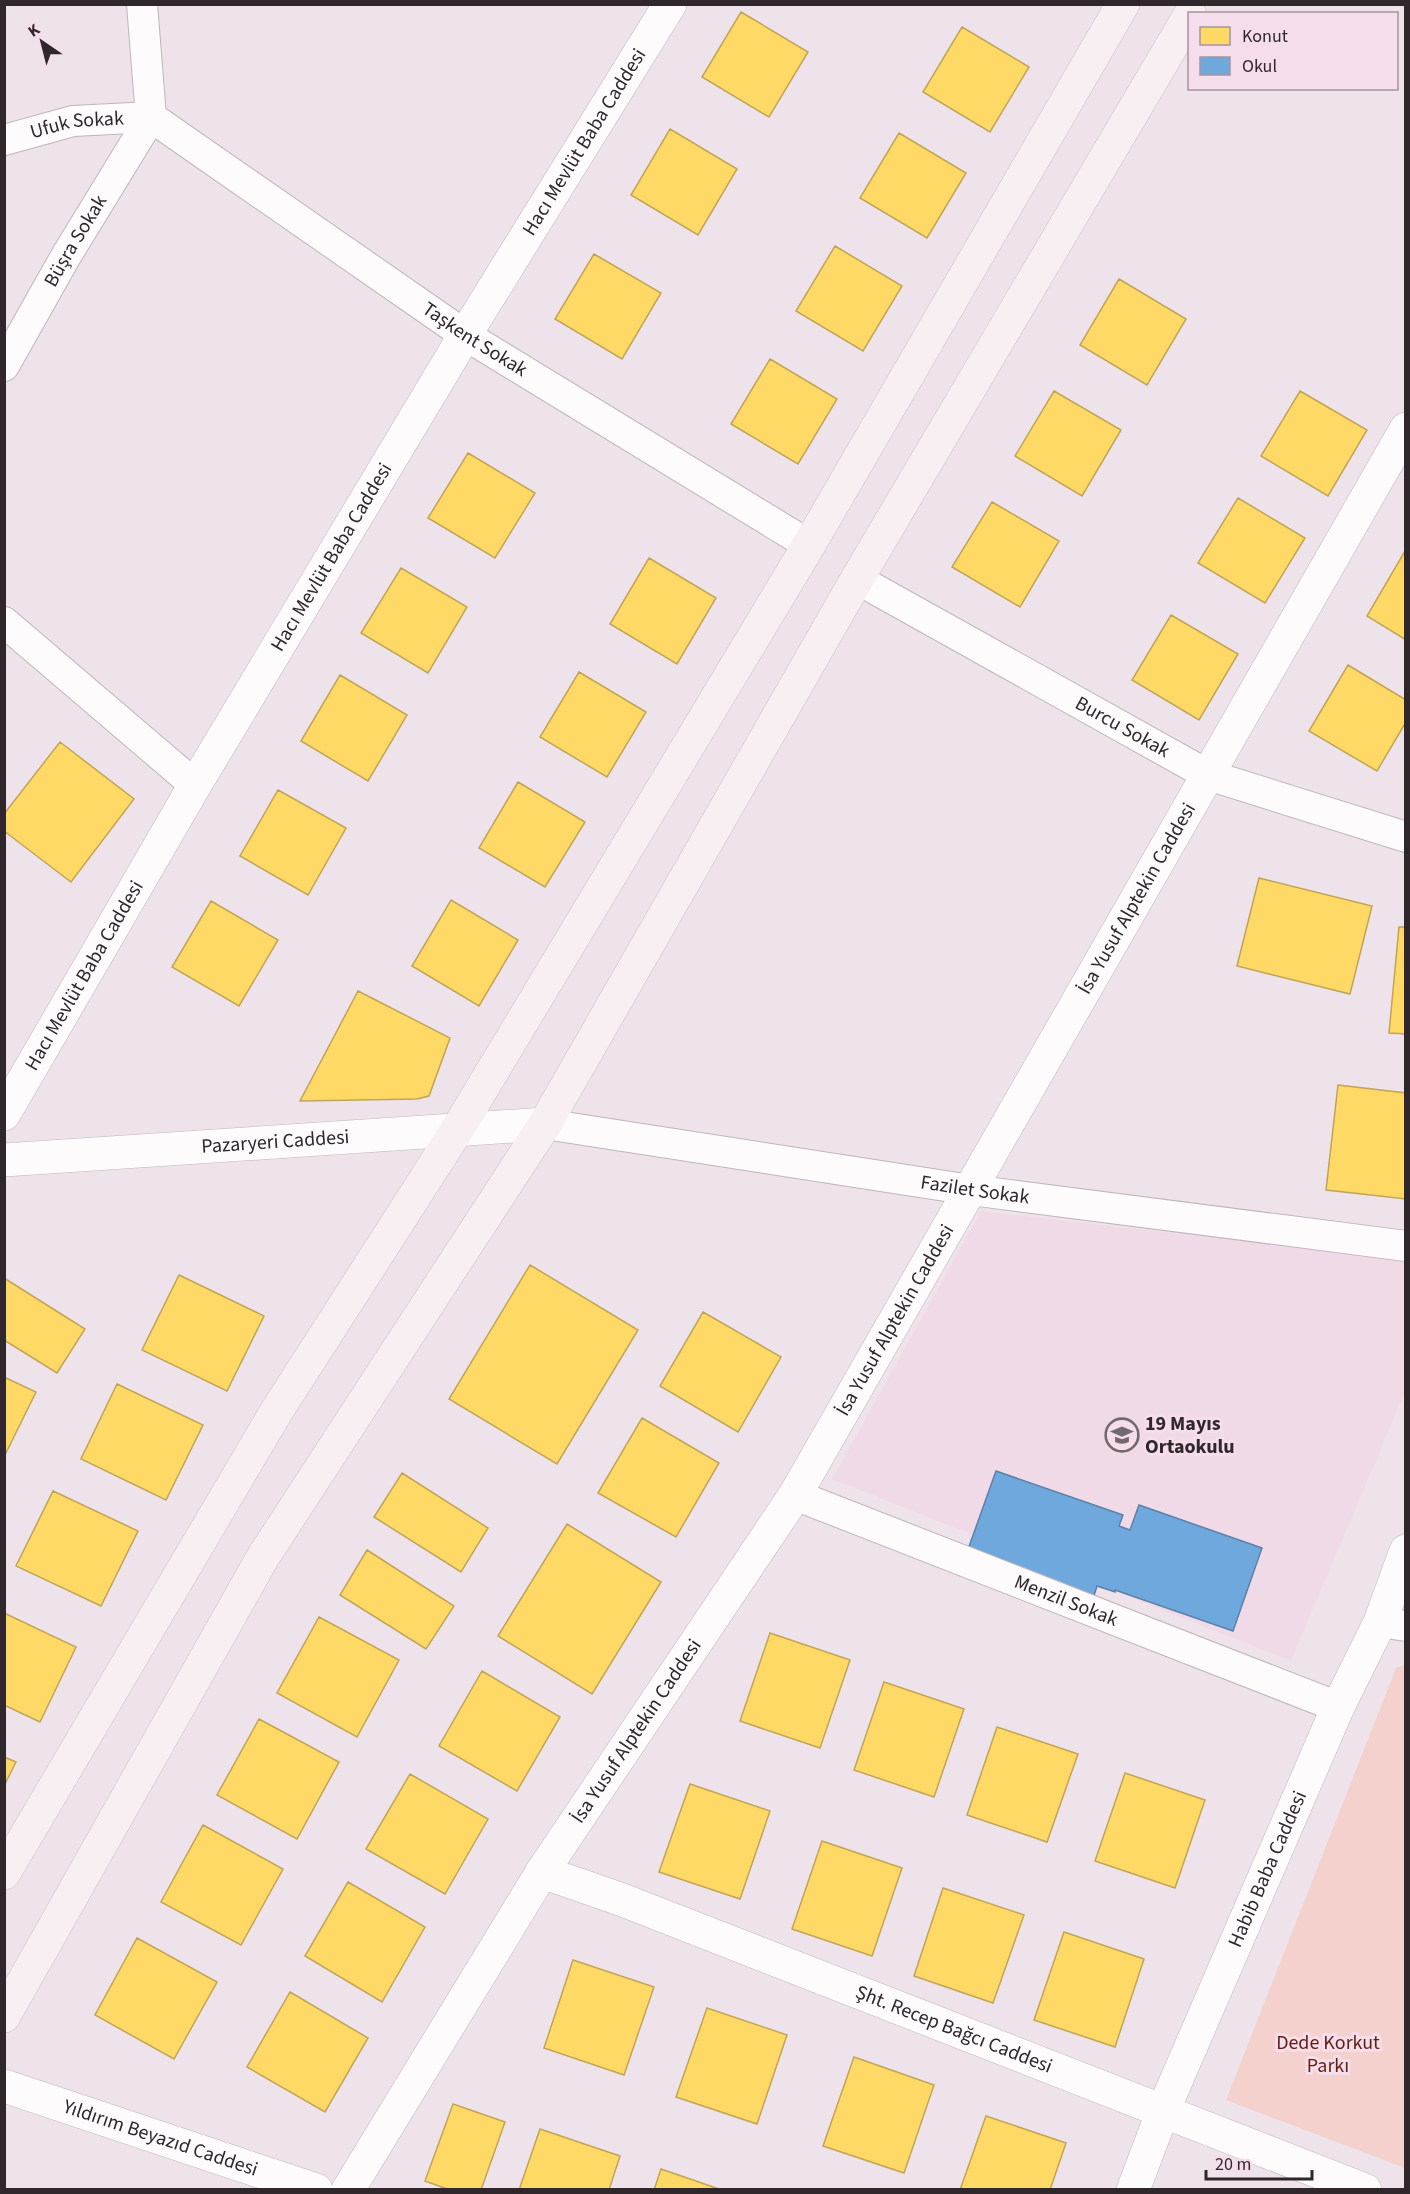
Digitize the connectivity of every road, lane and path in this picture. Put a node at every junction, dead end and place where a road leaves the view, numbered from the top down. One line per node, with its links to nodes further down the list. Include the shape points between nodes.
1 (142, 4): 5 (street)
2 (670, 4): 7 (street, Hacı Mevlüt Baba Caddesi)
3 (1123, 4): 10 (main road)
4 (1188, 17): 11 (main road)
5 (151, 117): 6 (street, Ufuk Sokak, via 73,121); 7 (street, Taşkent Sokak); 8 (street, Büşra Sokak)
6 (4, 140)
7 (465, 335): 10 (street, Taşkent Sokak); 14 (street, Hacı Mevlüt Baba Caddesi)
8 (4, 366)
9 (1406, 429): 13 (street, İsa Yusuf Alptekin Caddesi)
10 (808, 545): 18 (main road)
11 (857, 579): 13 (street, Burcu Sokak); 17 (main road)
12 (4, 622): 14 (street)
13 (1208, 775): 15 (street, Burcu Sokak); 20 (street, İsa Yusuf Alptekin Caddesi)
14 (195, 785): 16 (street, Hacı Mevlüt Baba Caddesi)
15 (1406, 837)
16 (4, 1114)
17 (545, 1124): 18 (street, Pazaryeri Caddesi); 20 (street, Fazilet Sokak); 28 (main road, via 263,1557)
18 (457, 1130): 19 (street, Pazaryeri Caddesi); 27 (main road, via 276,1412)
19 (4, 1160)
20 (971, 1190): 21 (street, Fazilet Sokak); 22 (street, İsa Yusuf Alptekin Caddesi)
21 (1406, 1246)
22 (795, 1495): 25 (street, Menzil Sokak); 26 (street, İsa Yusuf Alptekin Caddesi)
23 (1406, 1551): 24 (street, Habib Baba Caddesi)
24 (1393, 1624): 25 (street, Habib Baba Caddesi)
25 (1338, 1707): 30 (street, Habib Baba Caddesi)
26 (542, 1872): 30 (street, Şht. Recep Bağcı Caddesi, via 621,1899); 32 (street, İsa Yusuf Alptekin Caddesi)
27 (4, 1873)
28 (4, 2016)
29 (4, 2086): 31 (street, Yıldırım Beyazıd Caddesi)
30 (1163, 2112): 33 (street, Habib Baba Caddesi); 34 (street, Şht. Recep Bağcı Caddesi)
31 (316, 2190)
32 (348, 2190)
33 (1133, 2190)
34 (1365, 2190)

